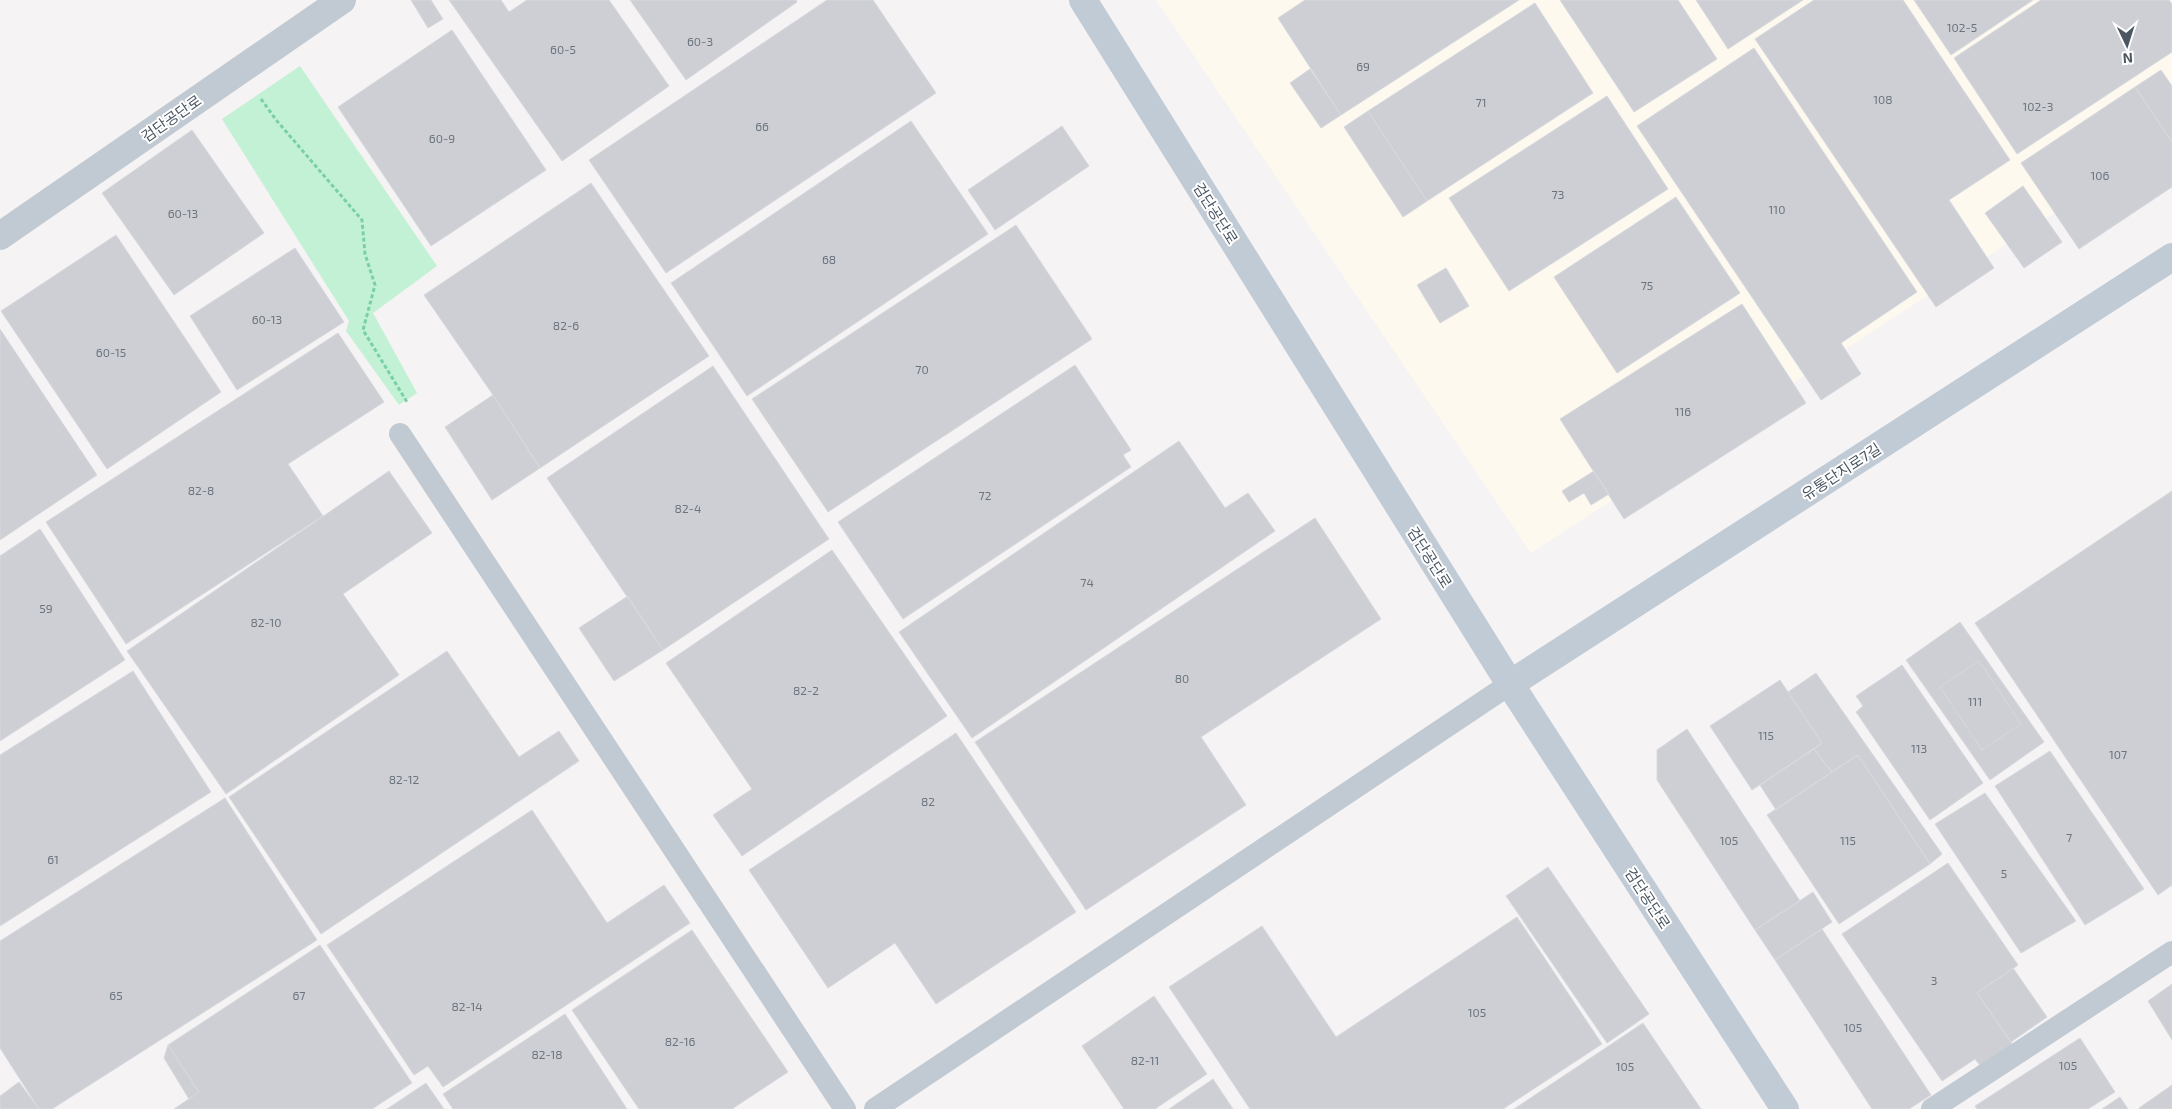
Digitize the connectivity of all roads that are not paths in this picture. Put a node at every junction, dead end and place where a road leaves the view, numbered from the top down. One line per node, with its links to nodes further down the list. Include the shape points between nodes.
1 (342, 0): 3 (street, 검단공단로)
2 (1083, 0): 6 (main road, 검단공단로)
3 (0, 236)
4 (2172, 257): 6 (main road, 유통단지로7길)
5 (400, 434): 8 (lane)
6 (1510, 684): 9 (lane); 10 (main road, 검단공단로)
7 (2172, 952): 11 (lane)
8 (846, 1109)
9 (875, 1109)
10 (1785, 1109)
11 (1932, 1109)

